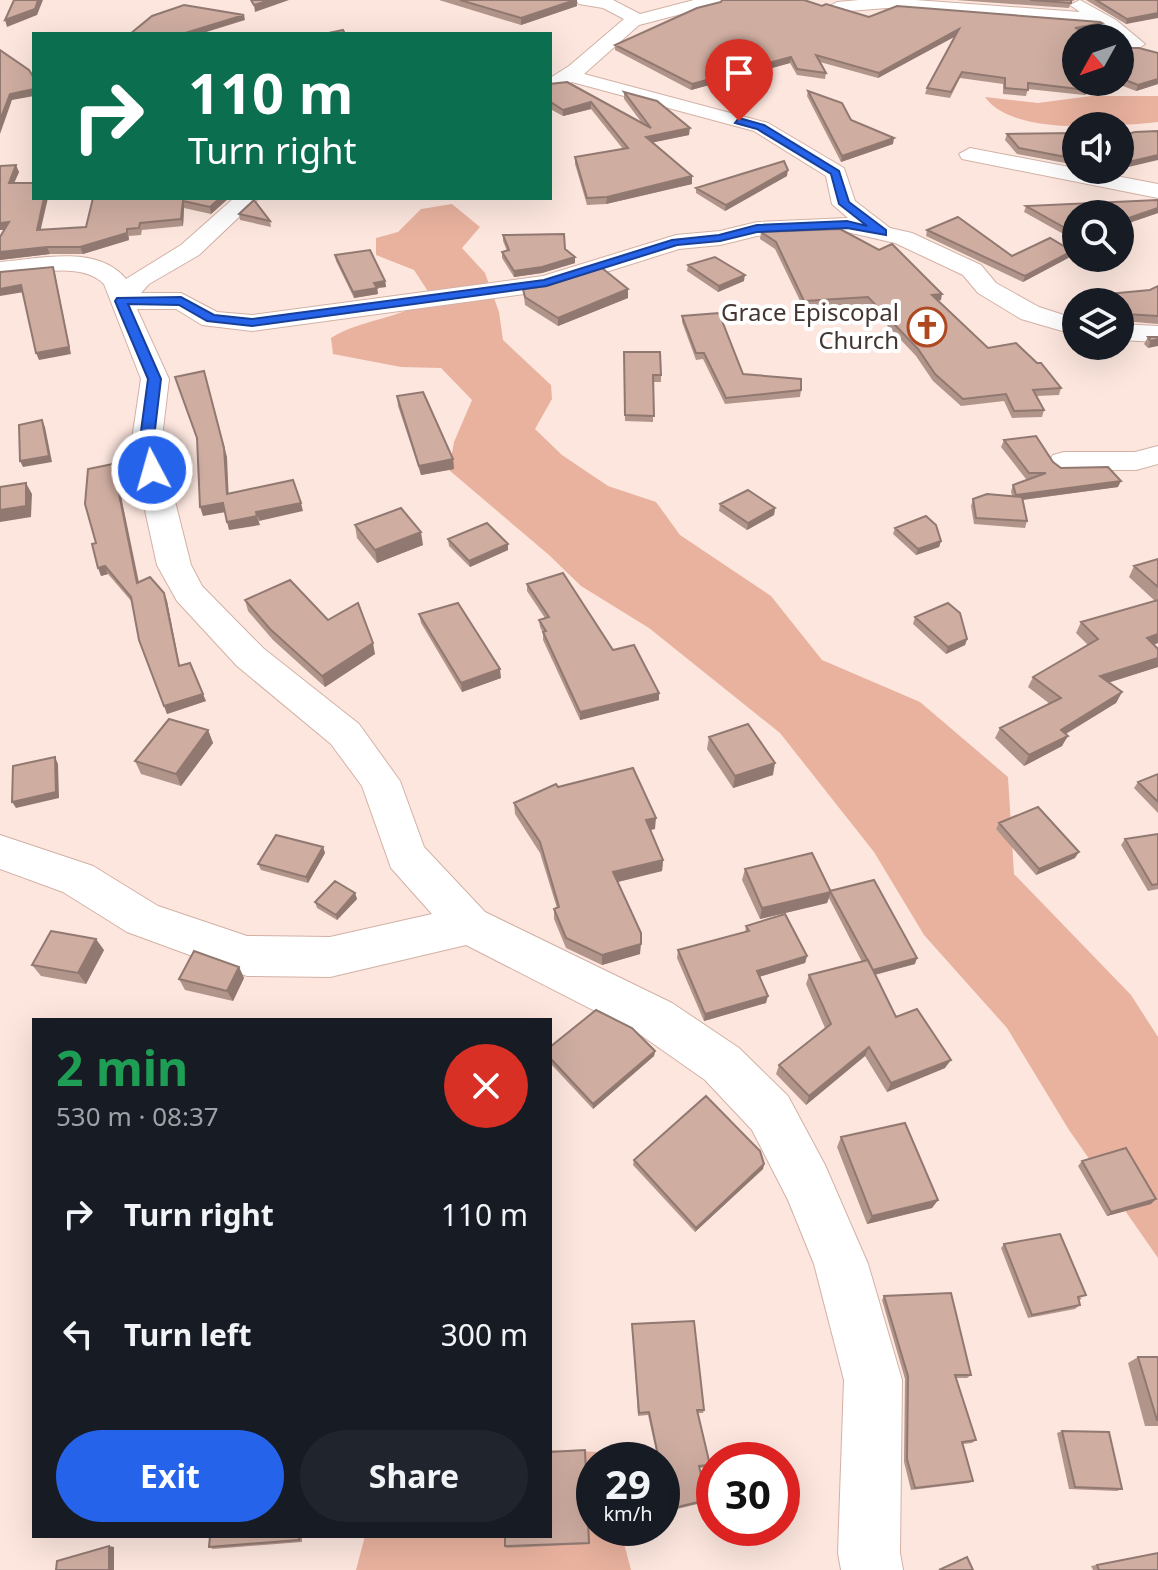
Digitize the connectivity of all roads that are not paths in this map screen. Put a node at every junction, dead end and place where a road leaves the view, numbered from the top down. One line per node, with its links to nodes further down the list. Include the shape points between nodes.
1 (585, 0): 6 (street, via 620,9)
2 (714, 0): 6 (street)
3 (1068, 0): 5 (street)
4 (837, 7): 5 (street, via 886,3)
5 (1098, 19): 7 (street)
6 (633, 21): 8 (street, via 604,40)
7 (1108, 24)
8 (571, 76): 9 (street); 13 (street, via 761,127 836,173 844,204)
9 (552, 84)
10 (970, 154): 11 (street)
11 (1158, 191)
12 (246, 200): 15 (street, via 190,250 140,279)
13 (882, 233): 15 (street, via 847,225 757,229 676,242 546,283 252,323 211,319 181,301); 16 (street, via 972,270 987,288 1030,313)
14 (0, 269): 15 (street, via 70,263 98,268 115,281)
15 (121, 301): 22 (street, via 155,379 146,446 174,565 189,593 250,657 345,734 380,781 406,856)
16 (1062, 323)
17 (1134, 333): 18 (street)
18 (1158, 334)
19 (1158, 455): 20 (street, via 1136,461)
20 (1064, 461)
21 (0, 852): 22 (street, via 78,879 143,919 247,956 330,957)
22 (469, 925): 23 (street, via 655,1018 722,1064 770,1113 841,1264 873,1380)
23 (872, 1570)

